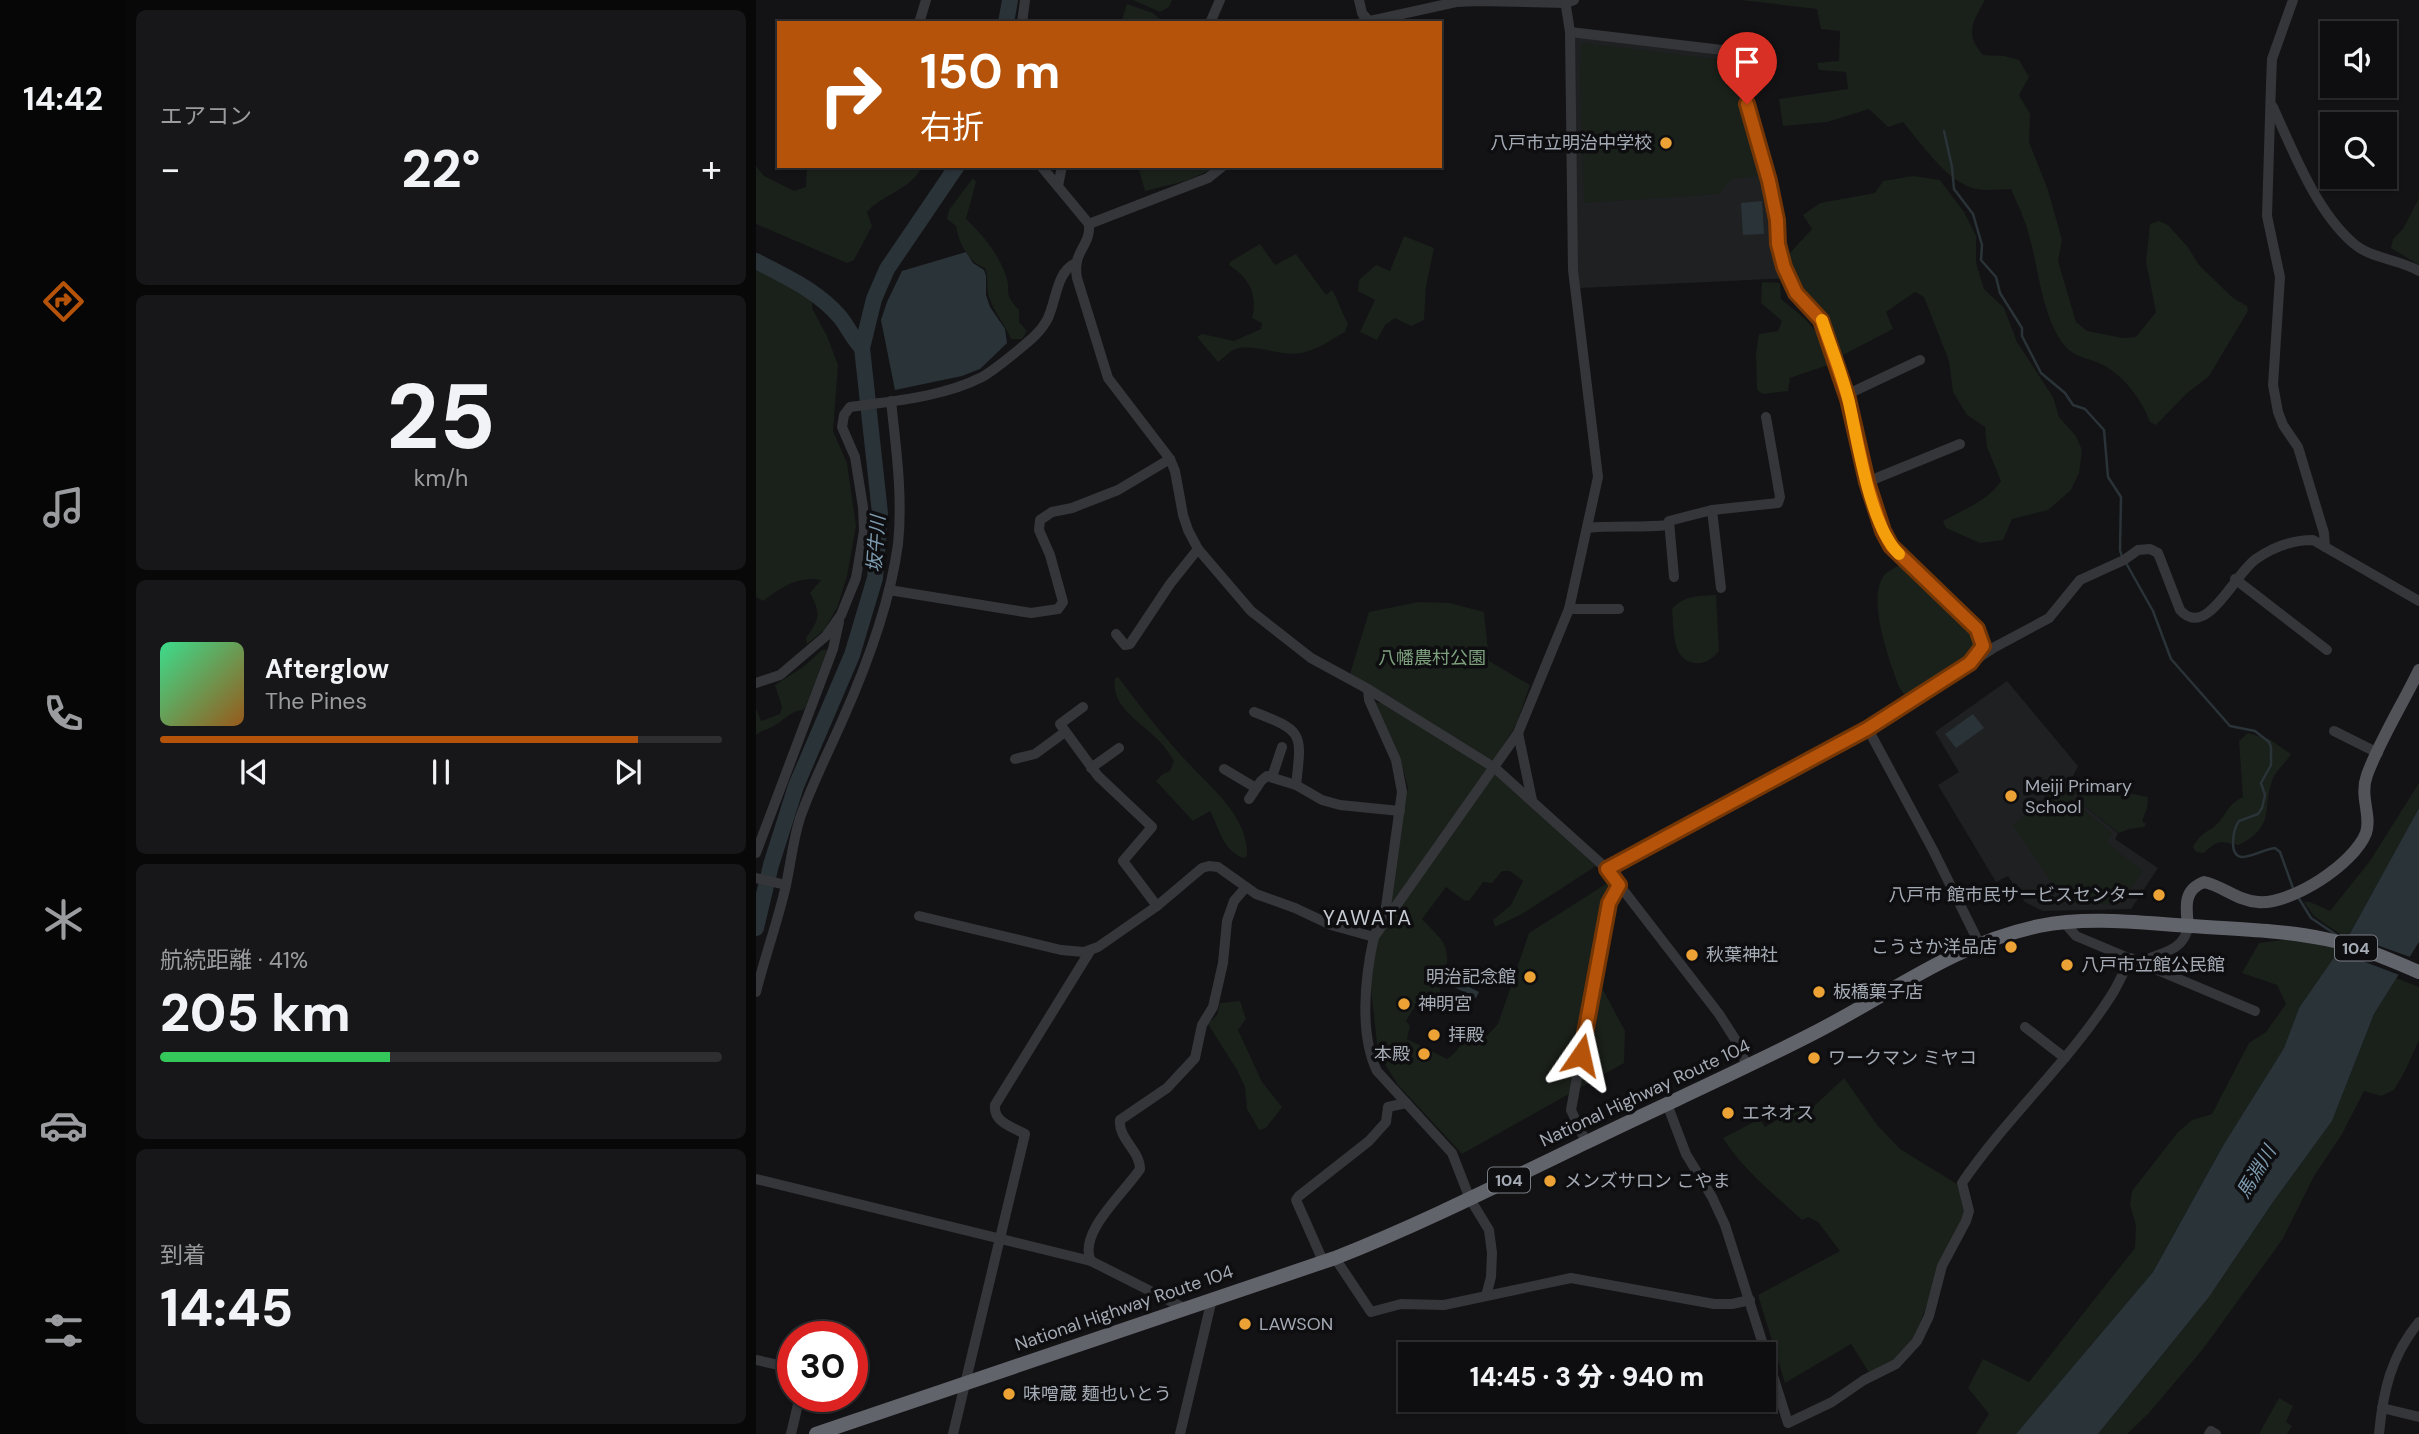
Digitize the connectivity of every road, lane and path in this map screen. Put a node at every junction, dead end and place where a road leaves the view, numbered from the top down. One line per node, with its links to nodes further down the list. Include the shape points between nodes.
1 (926, 0): 8 (street)
2 (1025, 0): 9 (street)
3 (1220, 0): 10 (street)
4 (1359, 0): 11 (street)
5 (1479, 0): 7 (street); 11 (street)
6 (2293, 0): 13 (street, via 2272,59)
7 (1568, 1): 12 (street)
8 (920, 21)
9 (1022, 21)
10 (1211, 21)
11 (1364, 21)
12 (1570, 32): 22 (street, via 1739,52 1784,267 1796,293 1821,320); 30 (street, via 1573,270 1598,477)
13 (2271, 103): 20 (street, via 2309,186 2354,244); 31 (street, via 2267,216 2280,277 2275,401 2283,425 2298,447)
14 (1043, 168): 17 (street)
15 (1062, 168): 17 (street)
16 (1220, 168): 18 (street, via 1208,178)
17 (1058, 186): 18 (street)
18 (1089, 224): 19 (street)
19 (1074, 264): 23 (street, via 1063,274 1043,326 1014,354 971,381); 26 (street, via 1108,378)
20 (2419, 271)
21 (1920, 360): 22 (street)
22 (1846, 395): 27 (street)
23 (886, 402): 36 (street, via 899,501 898,543); 40 (street, via 850,407 842,421 855,457 864,531 856,578)
24 (1766, 417): 28 (street, via 1778,503)
25 (1960, 444): 27 (street)
26 (1170, 459): 32 (street, via 1183,515); 36 (street, via 1118,490 1040,520 1039,530 1061,591 1063,602 1058,609 1031,613)
27 (1867, 482): 43 (street, via 1891,546 1977,629 1983,646)
28 (1712, 510): 29 (street, via 1673,519); 35 (street)
29 (1668, 525): 30 (street); 33 (street)
30 (1587, 527): 38 (street)
31 (2325, 547): 34 (street, via 2313,540 2297,540 2256,559); 37 (street)
32 (1198, 549): 41 (street, via 1130,644 1125,645); 46 (street, via 1264,623 1318,663)
33 (1674, 576)
34 (2235, 579): 42 (street); 43 (street, via 2204,617 2186,617 2158,553 2138,550 2080,580 2049,618)
35 (1721, 588)
36 (889, 590): 69 (street, via 843,720 800,819)
37 (2419, 601)
38 (1569, 609): 39 (street); 52 (street)
39 (1619, 609)
40 (841, 615): 45 (street, via 826,636 780,675); 66 (street, via 833,649)
41 (1116, 634)
42 (2327, 650)
43 (1970, 663): 49 (street)
44 (2419, 670): 55 (main road)
45 (756, 683)
46 (1368, 689): 59 (street); 65 (street, via 1396,760)
47 (1083, 707): 51 (street, via 1060,724)
48 (1254, 712): 61 (street, via 1283,723 1296,734 1300,749)
49 (1867, 729): 67 (street); 77 (street)
50 (2334, 731): 55 (street)
51 (1065, 732): 56 (street, via 1035,754); 57 (street)
52 (1518, 733): 59 (street); 64 (street)
53 (1282, 747): 60 (street)
54 (1119, 748): 57 (street)
55 (2378, 753): 75 (main road, via 2364,787 2367,830 2344,861 2310,887 2273,902 2256,902 2204,882 2195,886 2186,900)
56 (1015, 759)
57 (1091, 768): 72 (street, via 1152,827 1123,861)
58 (1224, 768): 62 (street)
59 (1495, 768): 64 (street); 76 (street)
60 (1272, 777): 61 (street); 62 (street, via 1264,778)
61 (1296, 785): 65 (street, via 1340,805)
62 (1256, 788): 63 (street)
63 (1249, 799)
64 (1532, 800): 67 (street)
65 (1401, 811): 76 (street, via 1386,907)
66 (756, 853)
67 (1607, 869): 70 (street)
68 (756, 878): 69 (street)
69 (783, 884): 81 (street)
70 (1619, 885): 85 (street, via 1719,1014); 88 (street, via 1609,903 1571,1110)
71 (1246, 887): 72 (street, via 1226,870 1209,866); 76 (street, via 1331,925); 93 (street, via 1227,920 1213,1007 1202,1025 1195,1059 1167,1088 1120,1120 1119,1127 1140,1169 1092,1232)
72 (1157, 906): 78 (street)
73 (919, 916): 78 (street, via 1061,950)
74 (2064, 922): 75 (highway, National Highway Route 104 / 104); 77 (highway, National Highway Route 104 / 104); 79 (street, via 2076,936)
75 (2188, 926): 79 (street, via 2182,944); 80 (highway, National Highway Route 104 / 104, via 2291,933 2346,944)
76 (1374, 937): 86 (street, via 1367,972 1367,1033 1377,1072)
77 (1979, 943): 85 (highway, National Highway Route 104 / 104)
78 (1090, 951): 91 (street, via 995,1105 999,1120 1025,1135)
79 (2135, 960): 82 (street); 84 (street)
80 (2419, 972)
81 (756, 992)
82 (2255, 1011)
83 (2025, 1027): 84 (street)
84 (2065, 1058): 96 (street, via 1997,1134 1962,1183 1969,1211 1966,1221 1942,1266 1926,1326 1896,1364 1788,1423)
85 (1747, 1066): 87 (highway, National Highway Route 104 / 104)
86 (1406, 1103): 90 (street, via 1452,1153); 92 (street, via 1388,1107 1386,1122 1369,1141 1296,1200)
87 (1667, 1104): 88 (highway, National Highway Route 104 / 104); 96 (street, via 1686,1154 1725,1225)
88 (1586, 1142): 90 (highway, National Highway Route 104 / 104)
89 (756, 1179): 91 (street)
90 (1470, 1199): 92 (highway, National Highway Route 104 / 104); 94 (street, via 1489,1230 1491,1277)
91 (1000, 1238): 93 (street); 101 (street)
92 (1329, 1259): 94 (street, via 1371,1312 1401,1304 1444,1305); 95 (highway, National Highway Route 104 / 104)
93 (1091, 1261): 97 (street)
94 (1486, 1296): 96 (street, via 1571,1278 1714,1304)
95 (1212, 1299): 97 (highway, National Highway Route 104 / 104); 108 (street)
96 (1749, 1300)
97 (1184, 1308): 101 (highway, National Highway Route 104 / 104)
98 (2419, 1322): 102 (street, via 2393,1363)
99 (756, 1360): 100 (street)
100 (777, 1365)
101 (965, 1383): 106 (highway, National Highway Route 104 / 104); 107 (street)
102 (2382, 1408): 104 (street); 111 (street)
103 (796, 1412): 105 (street)
104 (2419, 1417)
105 (791, 1434)
106 (816, 1434)
107 (953, 1434)
108 (1180, 1434)
109 (2209, 1434): 110 (street)
110 (2216, 1434)
111 (2379, 1434)

